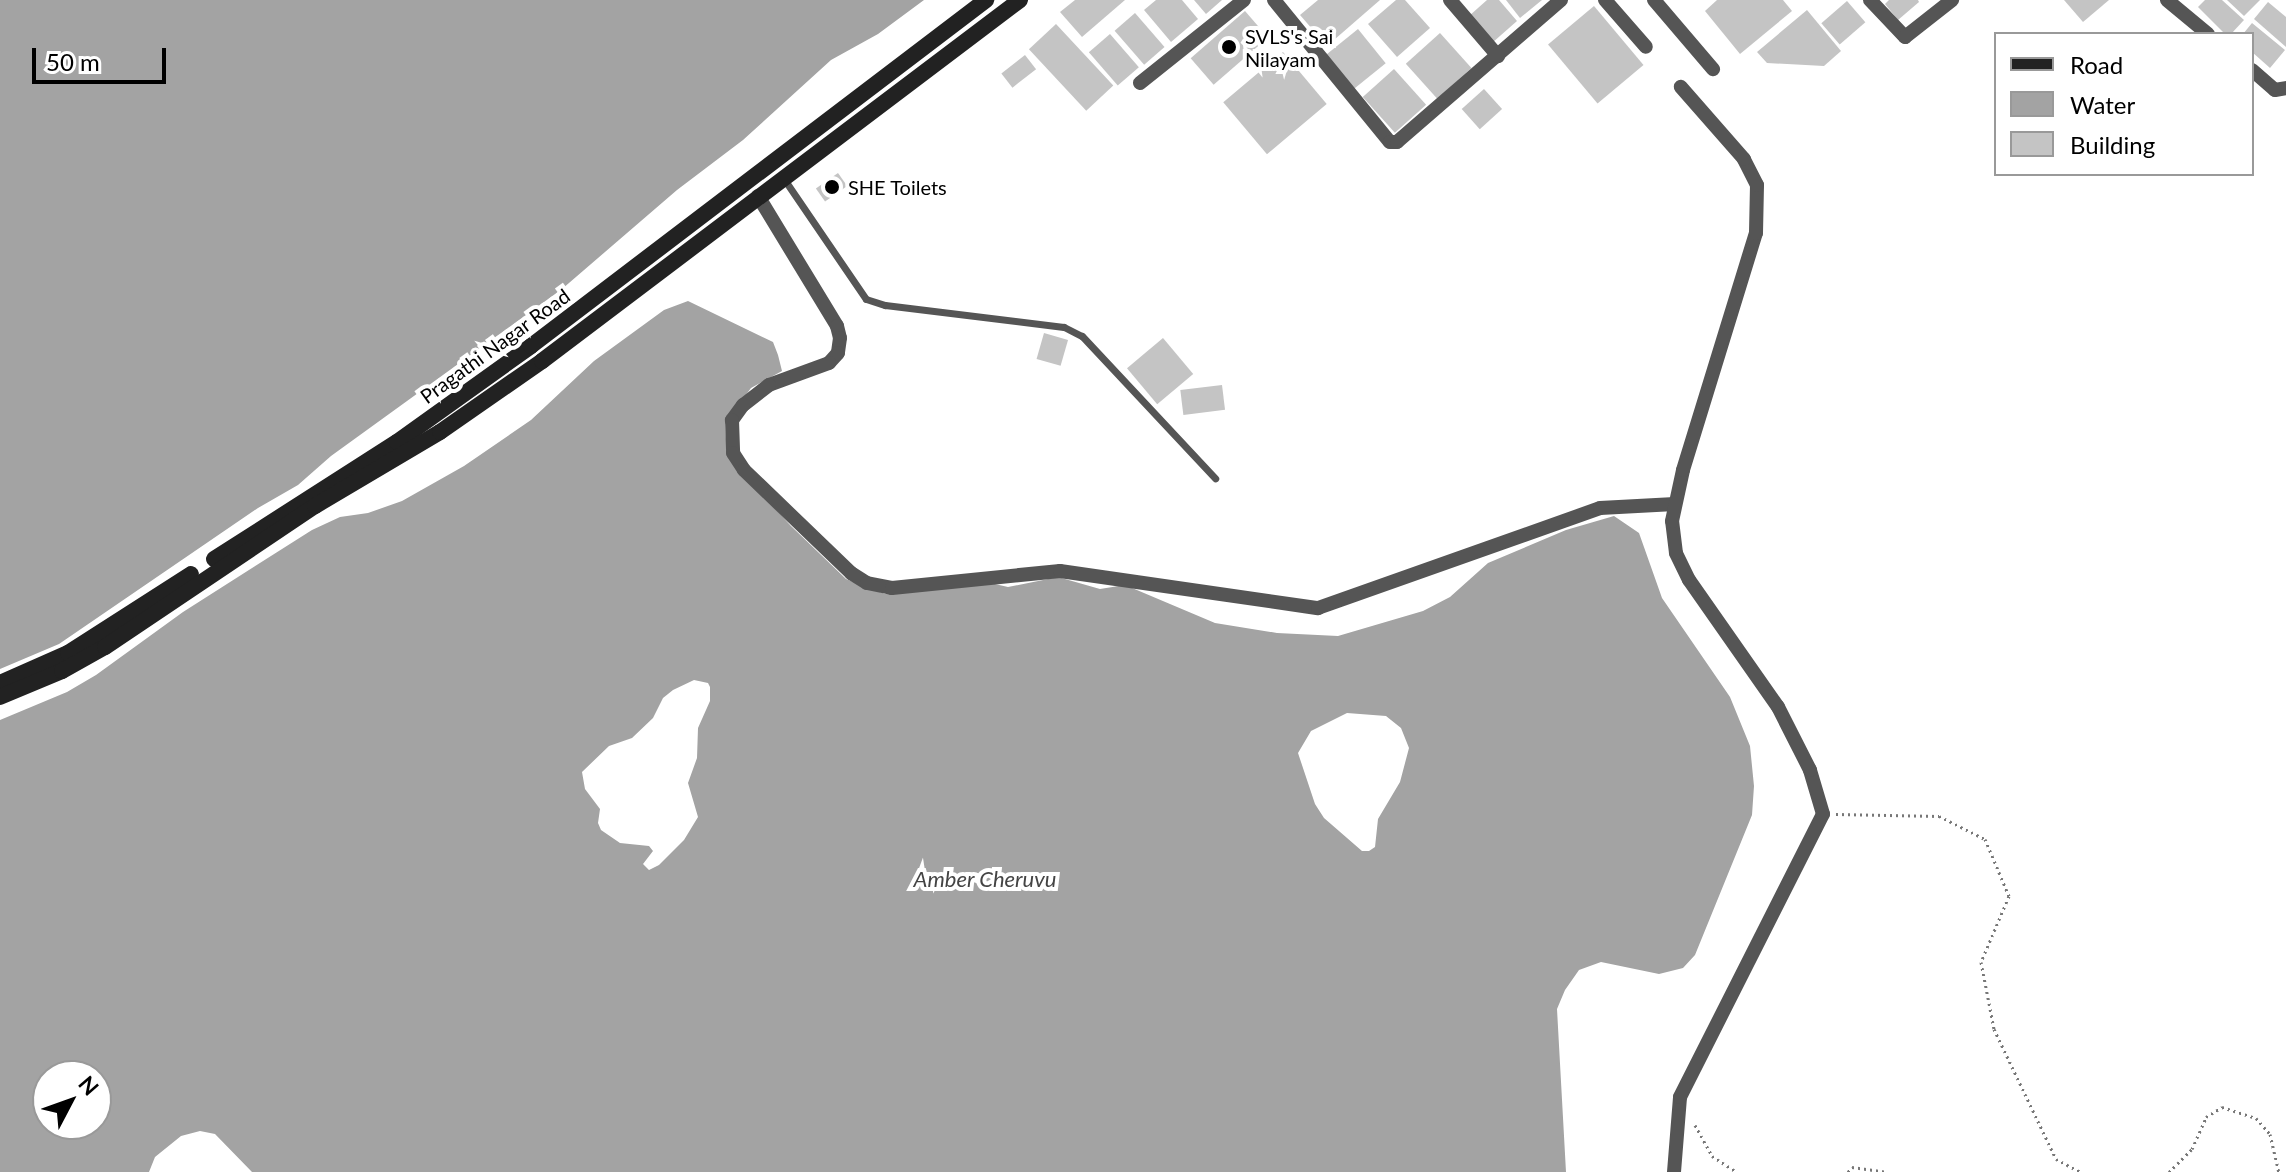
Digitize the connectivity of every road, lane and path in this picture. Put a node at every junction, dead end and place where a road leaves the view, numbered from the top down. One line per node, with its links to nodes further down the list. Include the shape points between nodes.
1 (986, 0): 24 (main road, Pragathi Nagar Road, via 397,442 68,653)
2 (1020, 0): 20 (main road, Pragathi Nagar Road)
3 (1244, 0): 17 (street)
4 (1274, 0): 14 (street, via 1390,142 1397,142)
5 (1450, 0): 14 (street)
6 (1561, 0): 14 (street)
7 (1605, 0): 13 (street)
8 (1654, 0): 15 (street)
9 (1870, 0): 10 (street, via 1905,37)
10 (1952, 0)
11 (2170, 1): 12 (street)
12 (2206, 32)
13 (1646, 47)
14 (1498, 56)
15 (1713, 69)
16 (2254, 72): 19 (street, via 2275,90)
17 (1140, 83)
18 (1681, 87): 23 (street, via 1744,159 1757,197 1756,233)
19 (2286, 88)
20 (783, 177): 21 (main road, Pragathi Nagar Road); 22 (lane, via 866,299 1064,327 1082,336)
21 (758, 196): 23 (street, via 840,338 838,353 829,363 769,385 743,405 732,420 733,453 765,491 867,583 892,588 1060,571 1318,608 1600,508); 25 (main road, Pragathi Nagar Road, via 542,361 424,441 301,515 105,647)
22 (1215, 478)
23 (1675, 504): 26 (street, via 1676,553 1689,580 1778,707 1810,770)
24 (0, 683)
25 (0, 697)
26 (1823, 814): 27 (street); 32 (path, via 1939,816 1985,839 2009,896 1981,962 1994,1029 2056,1159)
27 (1680, 1097): 28 (street); 29 (path, via 1712,1156)
28 (1674, 1172)
29 (1737, 1172)
30 (1848, 1172): 31 (path, via 1852,1167)
31 (1888, 1172)
32 (2080, 1172)
33 (2169, 1172): 34 (path, via 2192,1149 2206,1117 2222,1107 2256,1118 2270,1134)
34 (2279, 1172)

